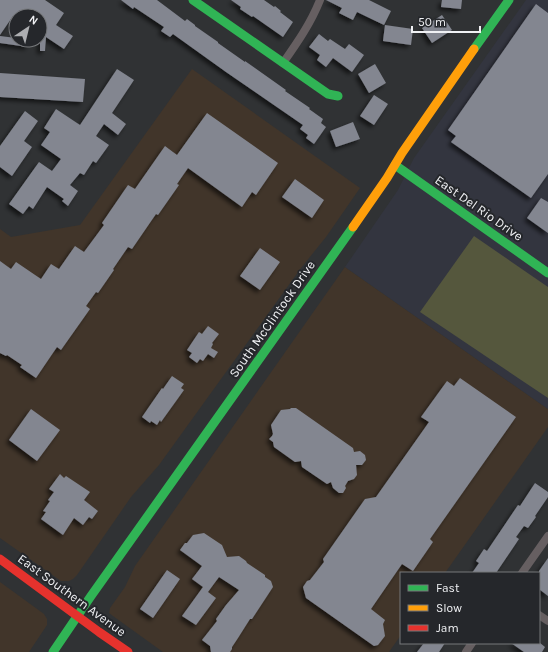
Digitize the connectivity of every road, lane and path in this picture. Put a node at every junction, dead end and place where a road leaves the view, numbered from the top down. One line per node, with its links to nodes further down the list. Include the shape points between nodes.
1 (193, 0): 4 (main road)
2 (320, 0): 4 (street, via 314,15)
3 (509, 0): 6 (main road, South McClintock Drive)
4 (283, 63): 5 (main road, via 323,91)
5 (338, 96)
6 (395, 165): 7 (main road, East Del Rio Drive); 11 (main road, South McClintock Drive)
7 (548, 273)
8 (548, 536): 10 (street)
9 (0, 559): 11 (main road, East Southern Avenue)
10 (523, 572)
11 (78, 616): 12 (main road, South McClintock Drive); 13 (main road, East Southern Avenue)
12 (53, 652)
13 (128, 652)

